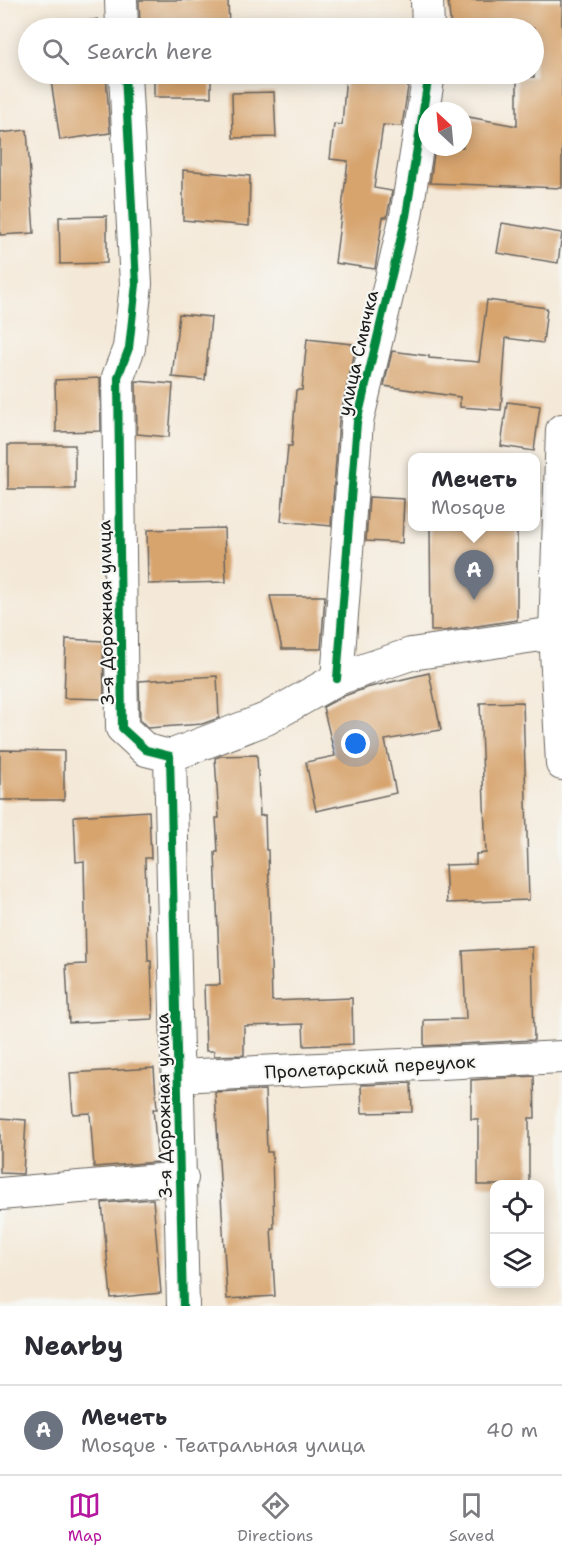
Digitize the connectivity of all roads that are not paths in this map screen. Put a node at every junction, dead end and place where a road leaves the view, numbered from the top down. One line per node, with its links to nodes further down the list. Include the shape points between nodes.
1 (121, 0): 3 (street)
2 (427, 0): 4 (street)
3 (122, 18)
4 (428, 18)
5 (126, 84): 10 (street, 3-я Дорожная улица, via 136,284 129,348 118,376 122,728 146,750)
6 (427, 84): 9 (street, улица Смычка, via 406,216 357,422)
7 (562, 430): 8 (street)
8 (558, 632): 9 (street, via 411,654); 11 (street)
9 (337, 679): 10 (street, via 266,719)
10 (170, 756): 13 (street, 3-я Дорожная улица)
11 (562, 764)
12 (562, 1057): 13 (street, Пролетарский переулок)
13 (179, 1076): 14 (street, 3-я Дорожная улица)
14 (182, 1178): 15 (street); 16 (street, 3-я Дорожная улица)
15 (0, 1194)
16 (183, 1306)

